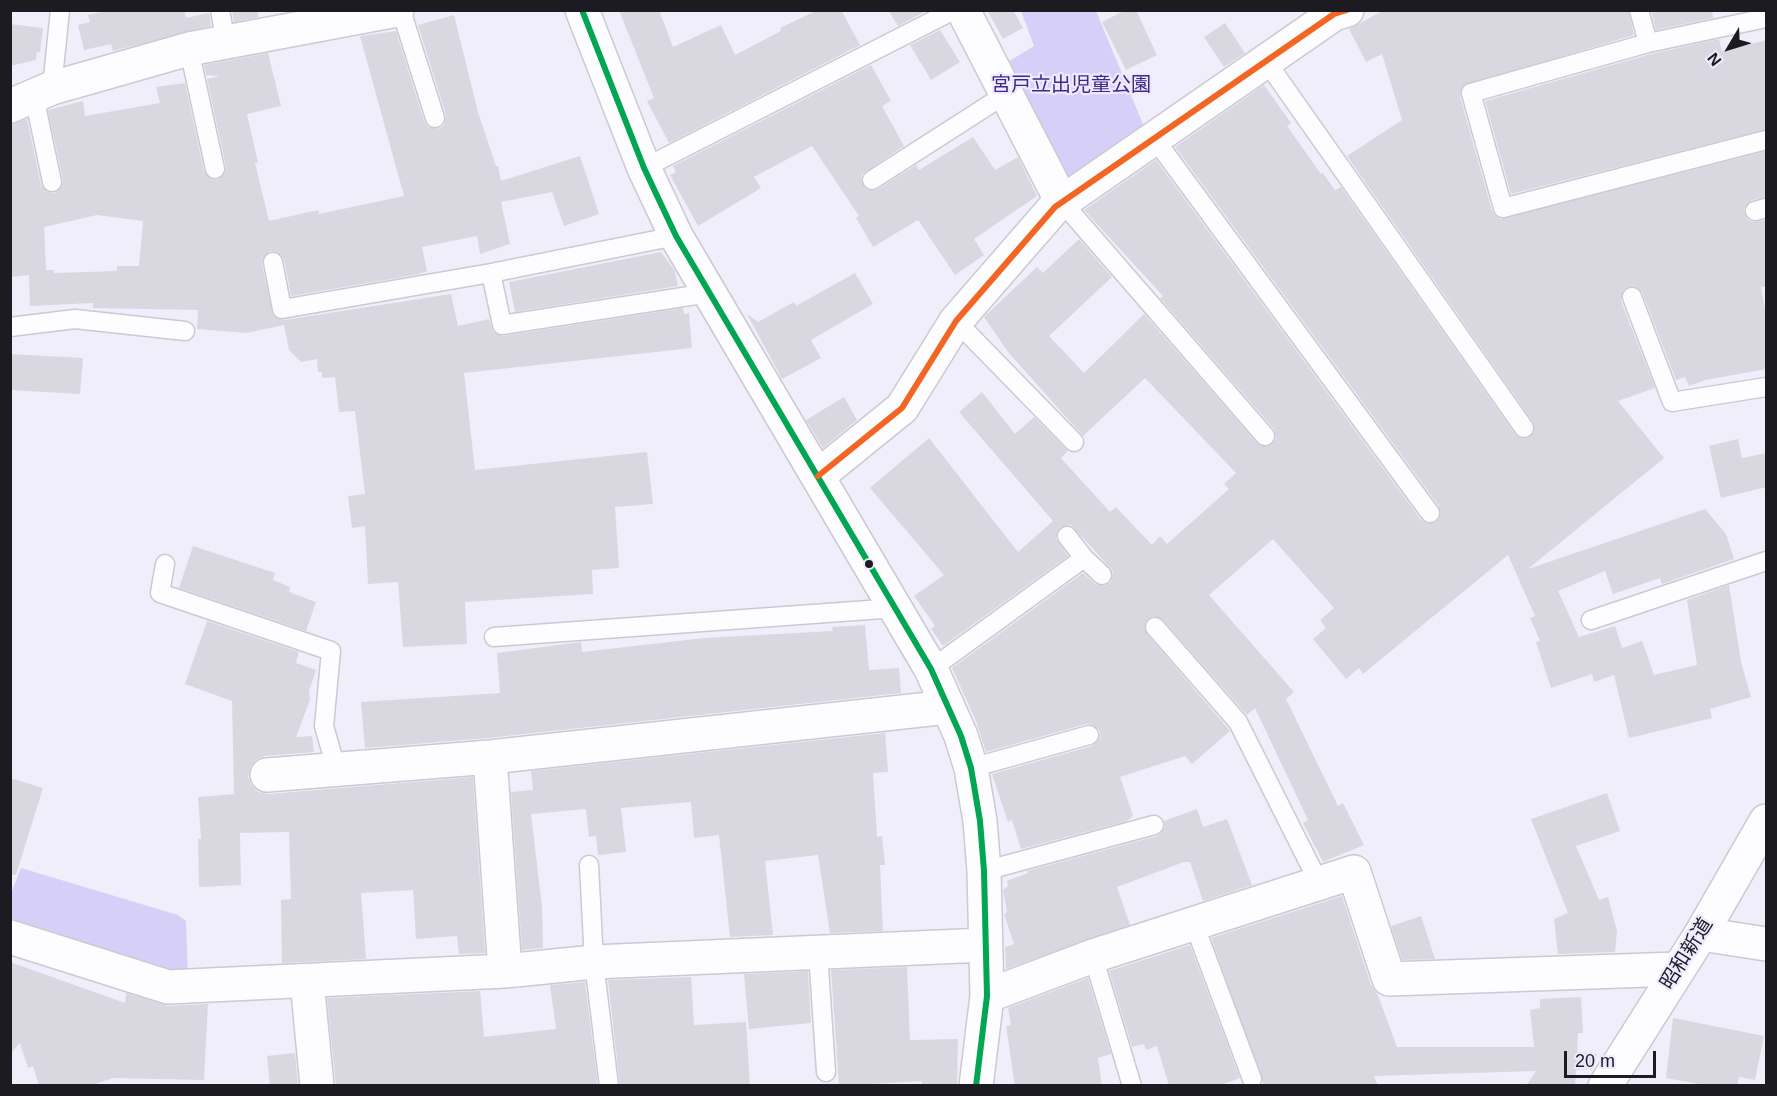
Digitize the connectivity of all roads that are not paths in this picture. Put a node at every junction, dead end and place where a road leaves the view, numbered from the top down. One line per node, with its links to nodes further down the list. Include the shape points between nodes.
1 (60, 10): 15 (lane)
2 (219, 10): 10 (lane)
3 (399, 10): 10 (street); 16 (lane)
4 (582, 10): 19 (street)
5 (954, 10): 19 (lane)
6 (963, 10): 14 (street)
7 (1639, 10): 11 (lane)
8 (1338, 12): 13 (street)
9 (1767, 18): 11 (lane)
10 (226, 43): 12 (street)
11 (1648, 43): 18 (lane, via 1471,93 1503,208)
12 (189, 49): 15 (street); 20 (lane)
13 (1266, 62): 17 (street); 33 (lane)
14 (1006, 94): 21 (lane); 23 (street)
15 (32, 97): 22 (lane)
16 (435, 118)
17 (1154, 138): 23 (street); 37 (lane)
18 (1767, 140)
19 (644, 168): 24 (street)
20 (215, 169)
21 (872, 180)
22 (52, 182)
23 (1062, 202): 29 (street); 34 (lane)
24 (676, 237): 26 (lane); 27 (street)
25 (273, 262): 26 (lane, via 282,309)
26 (491, 273): 27 (lane, via 502,325)
27 (709, 293): 36 (street)
28 (1632, 297): 32 (lane, via 1672,402)
29 (956, 321): 35 (lane); 36 (street, via 902,408)
30 (10, 327): 31 (lane, via 75,319)
31 (185, 331)
32 (1767, 387)
33 (1524, 428)
34 (1265, 436)
35 (1074, 442)
36 (818, 476): 43 (street)
37 (1430, 513)
38 (1067, 536): 39 (lane)
39 (1084, 558): 42 (lane); 47 (lane)
40 (1767, 561): 44 (lane)
41 (165, 564): 51 (lane, via 160,593 331,651 324,726)
42 (1102, 575)
43 (896, 608): 46 (lane); 47 (street)
44 (1591, 620)
45 (1155, 627): 58 (lane, via 1238,722)
46 (494, 637)
47 (931, 669): 48 (street)
48 (948, 707): 50 (street); 52 (street)
49 (1089, 735): 52 (lane)
50 (490, 757): 51 (street); 68 (street)
51 (336, 768): 53 (street)
52 (971, 768): 57 (street)
53 (267, 775)
54 (1767, 821): 60 (street, 昭和新道)
55 (1154, 825): 57 (lane)
56 (589, 865): 66 (lane)
57 (984, 871): 63 (street)
58 (1319, 883): 59 (street); 67 (street, via 1353,872 1389,979)
59 (1194, 924): 65 (street); 72 (lane)
60 (1701, 934): 62 (street); 67 (street, 昭和新道)
61 (10, 937): 69 (street, via 168,987)
62 (1767, 944)
63 (985, 945): 64 (street); 70 (street)
64 (818, 952): 66 (street); 71 (lane)
65 (1093, 956): 70 (street); 76 (lane)
66 (594, 963): 68 (street); 74 (lane)
67 (1677, 969): 77 (street, 昭和新道)
68 (505, 971): 69 (street)
69 (307, 981): 73 (street)
70 (987, 996): 75 (street)
71 (826, 1072)
72 (1252, 1079)
73 (317, 1086)
74 (609, 1086)
75 (976, 1086)
76 (1132, 1086)
77 (1605, 1086)

